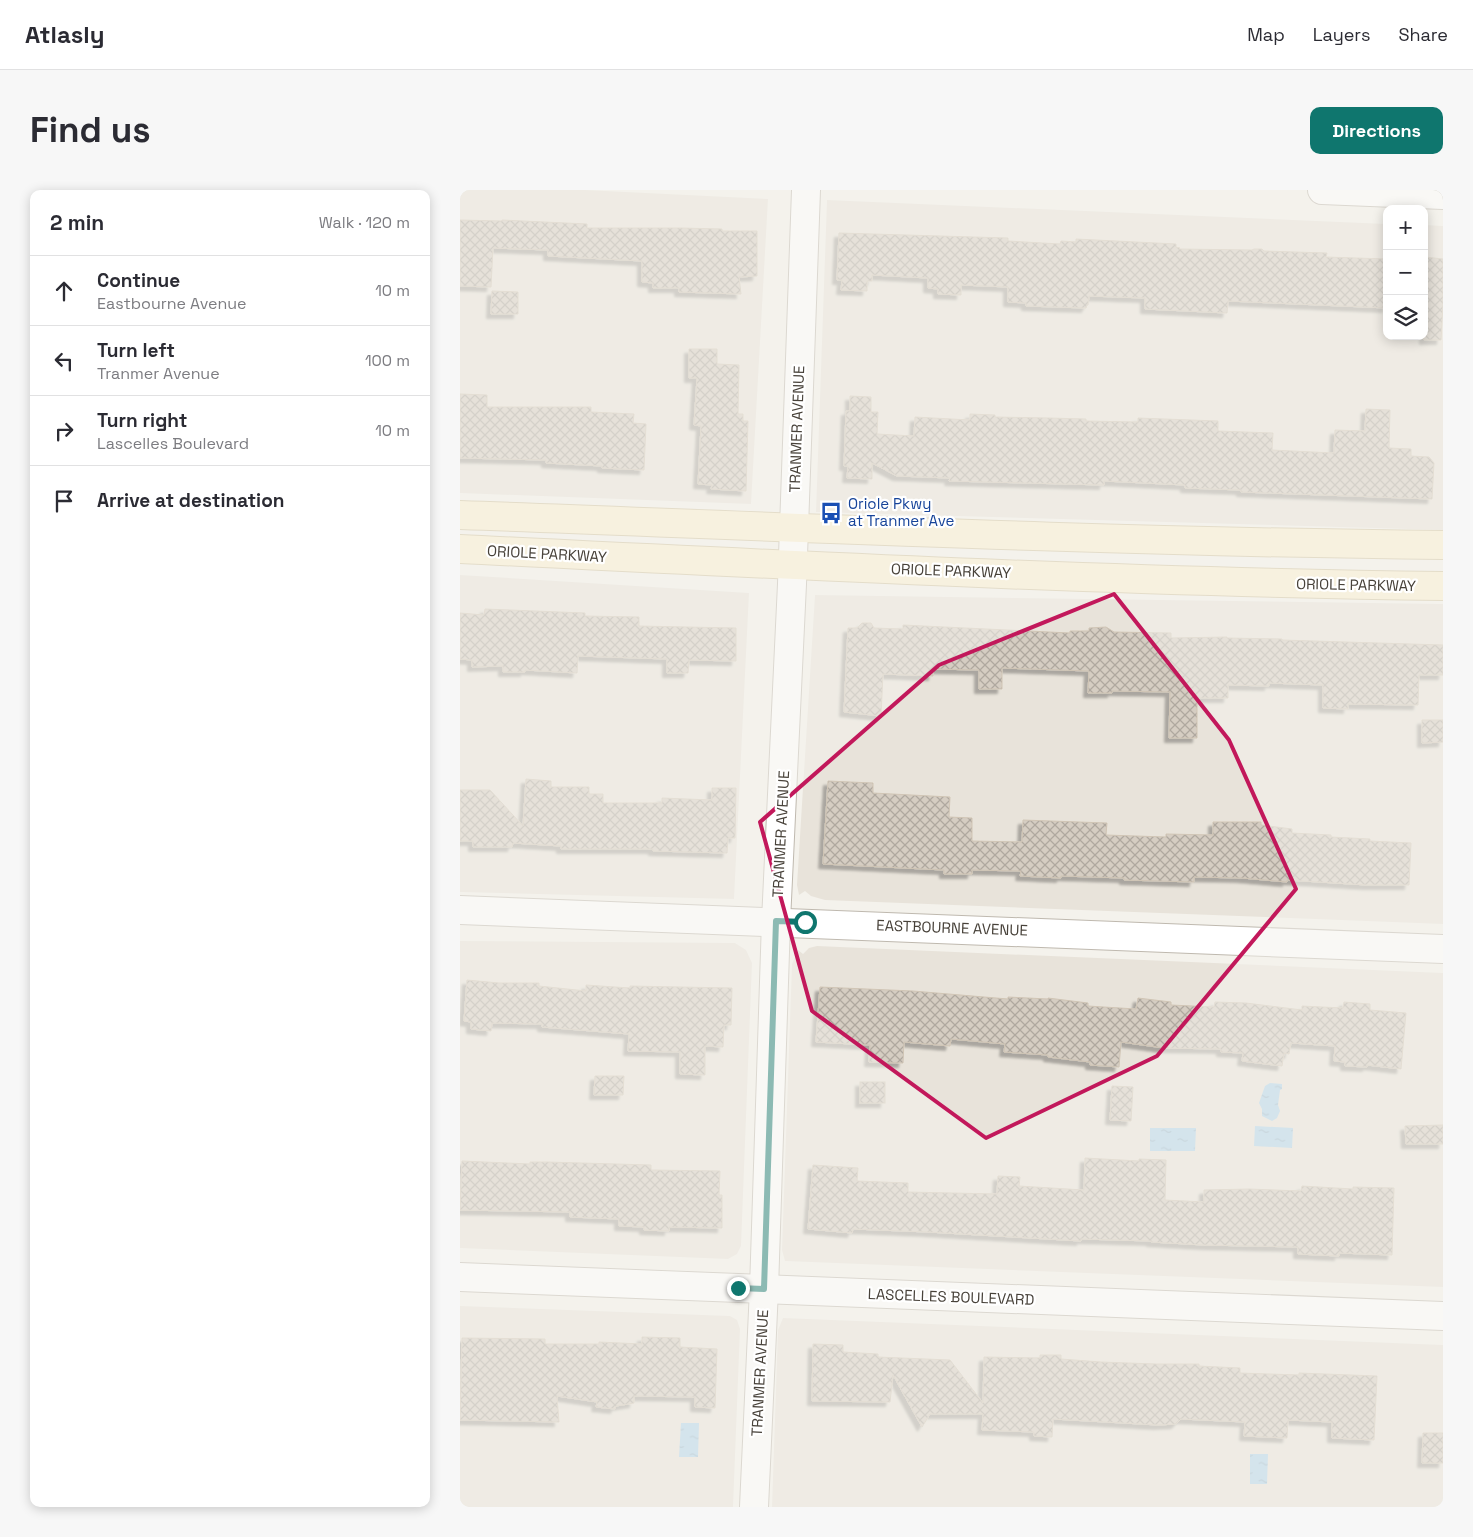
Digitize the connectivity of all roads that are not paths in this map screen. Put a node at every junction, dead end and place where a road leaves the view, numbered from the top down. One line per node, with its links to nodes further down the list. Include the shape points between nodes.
1 (806, 190): 5 (street, TRANMER AVENUE)
2 (1322, 190): 3 (street)
3 (1443, 195)
4 (460, 515): 5 (street)
5 (793, 528): 6 (street, via 1303,544); 8 (street, TRANMER AVENUE)
6 (1443, 545)
7 (460, 549): 8 (street, ORIOLE PARKWAY)
8 (792, 566): 9 (street, ORIOLE PARKWAY, via 1290,584); 11 (street, TRANMER AVENUE)
9 (1443, 586)
10 (460, 910): 11 (street, EASTBOURNE AVENUE)
11 (776, 921): 12 (street, EASTBOURNE AVENUE); 14 (street, TRANMER AVENUE)
12 (1443, 949)
13 (460, 1277): 14 (street, LASCELLES BOULEVARD)
14 (764, 1289): 15 (street, LASCELLES BOULEVARD); 16 (street, TRANMER AVENUE)
15 (1443, 1316)
16 (754, 1507)

